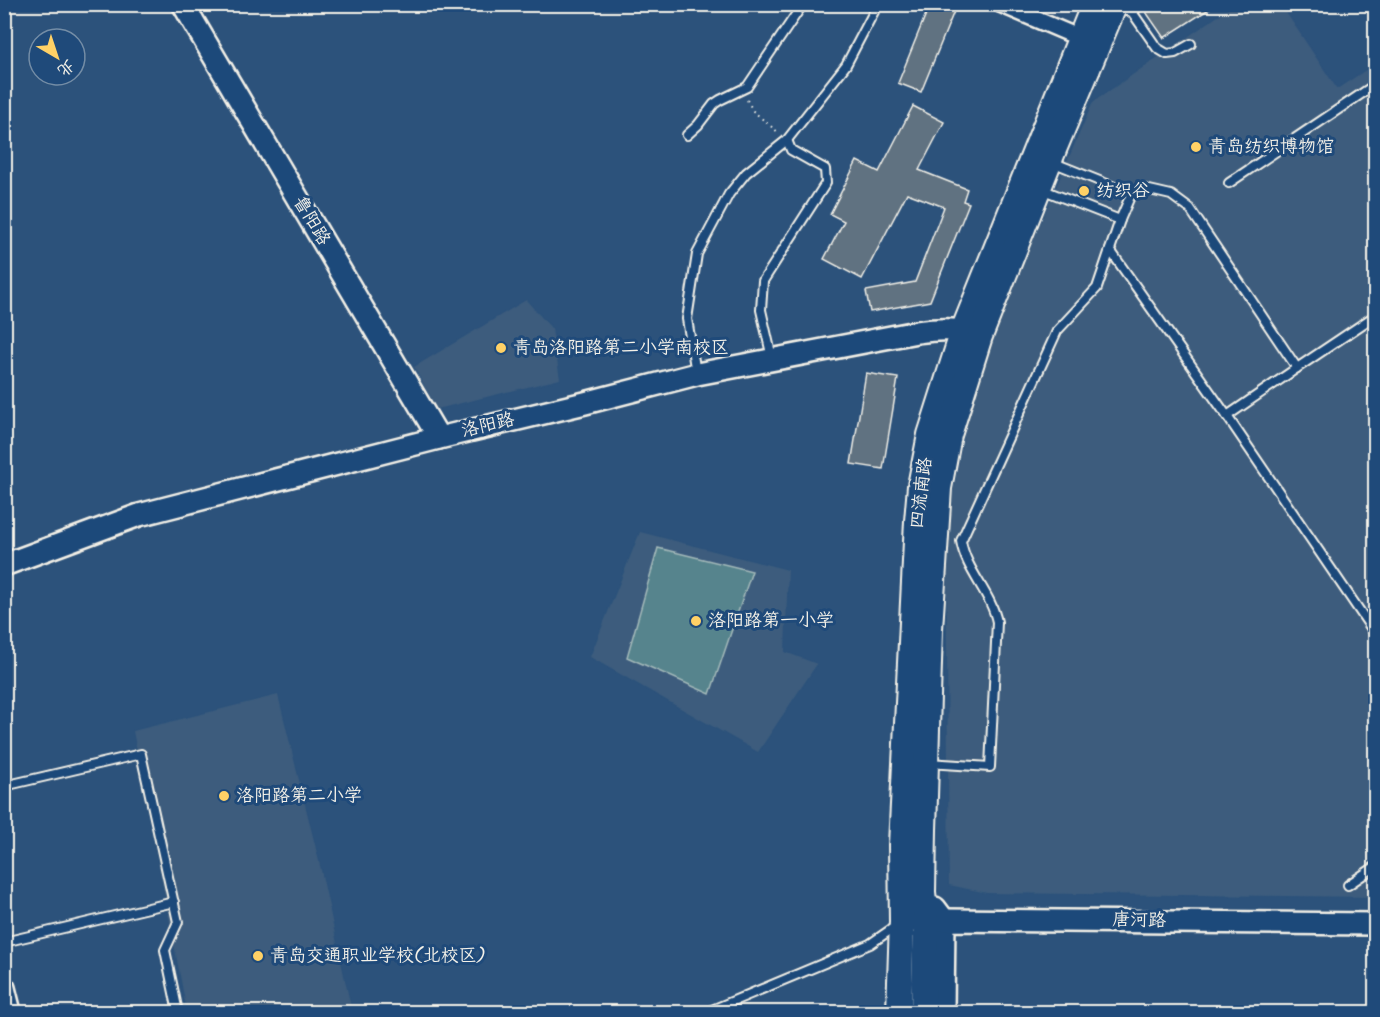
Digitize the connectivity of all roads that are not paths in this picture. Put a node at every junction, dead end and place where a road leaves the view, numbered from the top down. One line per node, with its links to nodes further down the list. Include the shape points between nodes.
1 (183, 4): 24 (street, 鲁阳路)
2 (803, 4): 10 (lane, via 747,87 714,104)
3 (878, 4): 11 (lane, via 846,64)
4 (1000, 4): 7 (street)
5 (1141, 4): 6 (lane)
6 (1114, 7): 7 (main road, 四流南路); 8 (lane, via 1167,54); 12 (main road, 四流南路)
7 (1080, 38): 12 (main road, 四流南路)
8 (1191, 44)
9 (1376, 84): 13 (lane)
10 (687, 135)
11 (787, 140): 20 (lane, via 791,150 825,169 826,183 763,281 761,310); 22 (lane, via 746,173 729,194 697,254 687,319)
12 (1041, 158): 14 (main road, 四流南路); 15 (lane)
13 (1229, 183)
14 (1031, 185): 16 (lane); 19 (main road, 四流南路)
15 (1132, 192): 16 (lane); 21 (lane, via 1145,189 1171,195 1190,209)
16 (1120, 220): 17 (lane)
17 (1110, 250): 23 (lane); 27 (lane, via 1097,288 1057,331 962,541 963,553 997,622 990,767)
18 (1376, 315): 21 (lane)
19 (972, 333): 20 (street, 洛阳路, via 938,329); 27 (main road, 四流南路, via 939,488); 32 (main road, 四流南路, via 933,425 917,521 901,845)
20 (773, 360): 22 (street, 洛阳路)
21 (1297, 368): 23 (lane)
22 (697, 374): 24 (street, 洛阳路)
23 (1227, 416): 26 (lane)
24 (439, 438): 25 (street, 洛阳路, via 139,515)
25 (4, 565)
26 (1376, 635)
27 (926, 763): 32 (main road, 四流南路)
28 (4, 786): 31 (lane, via 141,754)
29 (1376, 866): 30 (lane)
30 (1347, 885)
31 (174, 902): 34 (lane); 37 (lane, via 178,922 165,950)
32 (924, 920): 33 (street, 唐河路); 38 (lane); 39 (main road, 四流南路); 40 (main road, 四流南路); 41 (street, 四流南路)
33 (1376, 924)
34 (4, 942)
35 (4, 988): 36 (street)
36 (10, 1012)
37 (178, 1012)
38 (707, 1012)
39 (899, 1012)
40 (923, 1012)
41 (943, 1012)

